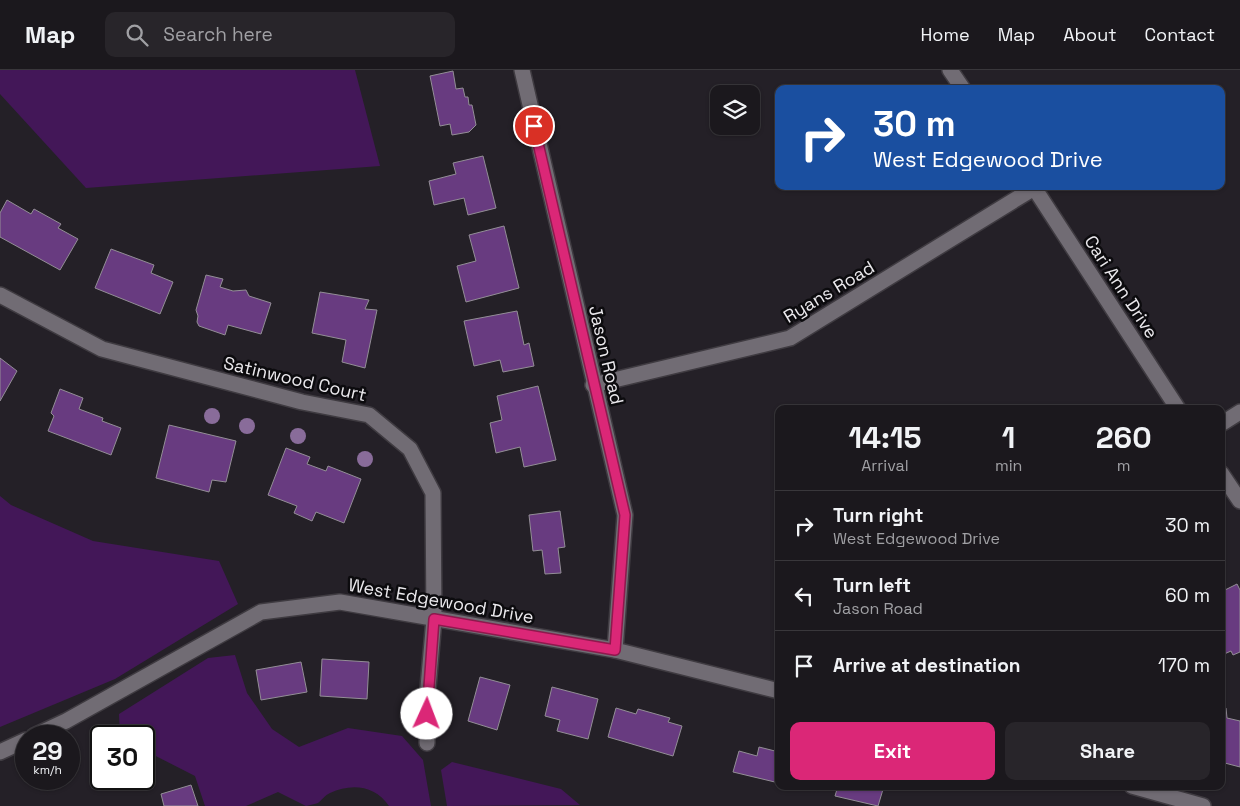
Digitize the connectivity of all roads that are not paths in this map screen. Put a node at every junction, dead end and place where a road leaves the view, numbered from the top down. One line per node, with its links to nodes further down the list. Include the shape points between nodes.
1 (522, 70): 7 (street, Jason Road)
2 (950, 70): 3 (street)
3 (960, 85)
4 (1028, 190): 7 (street, Ryans Road, via 790,338)
5 (1035, 190): 8 (street, Cari Ann Drive)
6 (0, 295): 13 (street, Satinwood Court, via 102,349 302,402 369,415 410,449 433,493)
7 (593, 385): 14 (street, Jason Road, via 625,515)
8 (1175, 405)
9 (1240, 412): 10 (street)
10 (1225, 421)
11 (1225, 479): 12 (street)
12 (1240, 500)
13 (434, 619): 14 (street, West Edgewood Drive); 16 (street, West Edgewood Drive, via 340,602 261,612); 17 (street, Satinwood Court, via 427,699)
14 (615, 650): 15 (street, West Edgewood Drive)
15 (775, 690)
16 (57, 725)
17 (427, 744)
18 (15, 745): 19 (street)
19 (0, 752)
20 (1146, 790): 21 (street)
21 (1203, 806)

